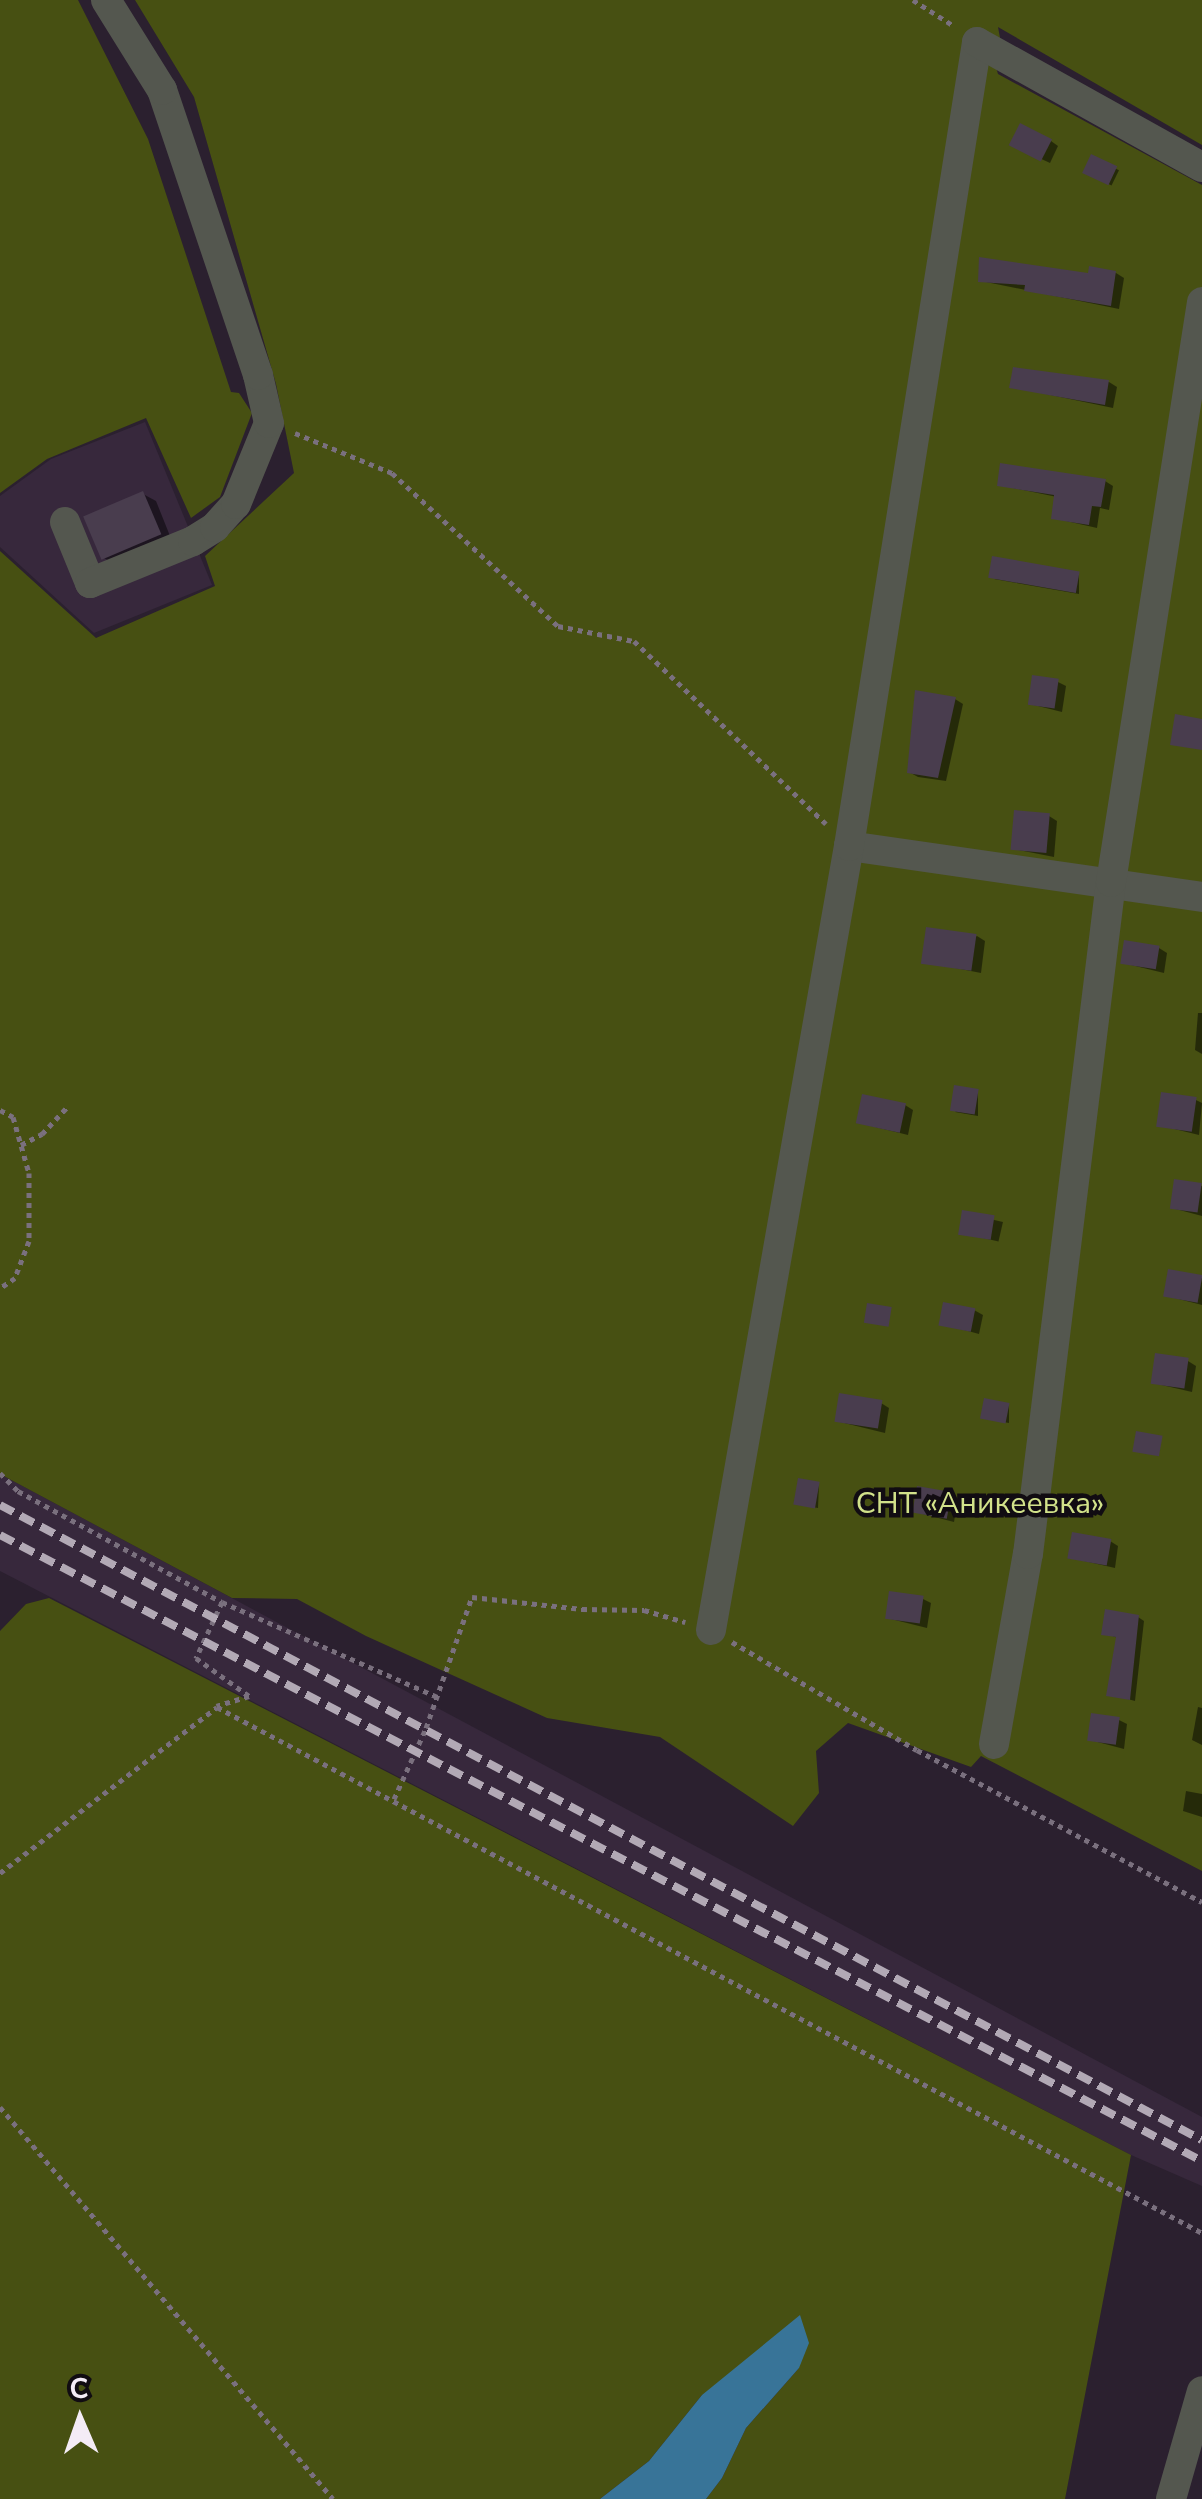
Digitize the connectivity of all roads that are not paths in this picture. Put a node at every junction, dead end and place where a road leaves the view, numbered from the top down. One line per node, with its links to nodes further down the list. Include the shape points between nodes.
1 (106, 0): 4 (street, via 162,90 269,423 236,504 194,541 90,583)
2 (1202, 168): 5 (street, via 977,42)
3 (1202, 302): 6 (street)
4 (65, 522)
5 (849, 846): 6 (street); 8 (street)
6 (1111, 882): 7 (street); 9 (street, via 1028,1554)
7 (1202, 897)
8 (711, 1630)
9 (994, 1744)
10 (1202, 2391): 11 (street)
11 (1171, 2499)

